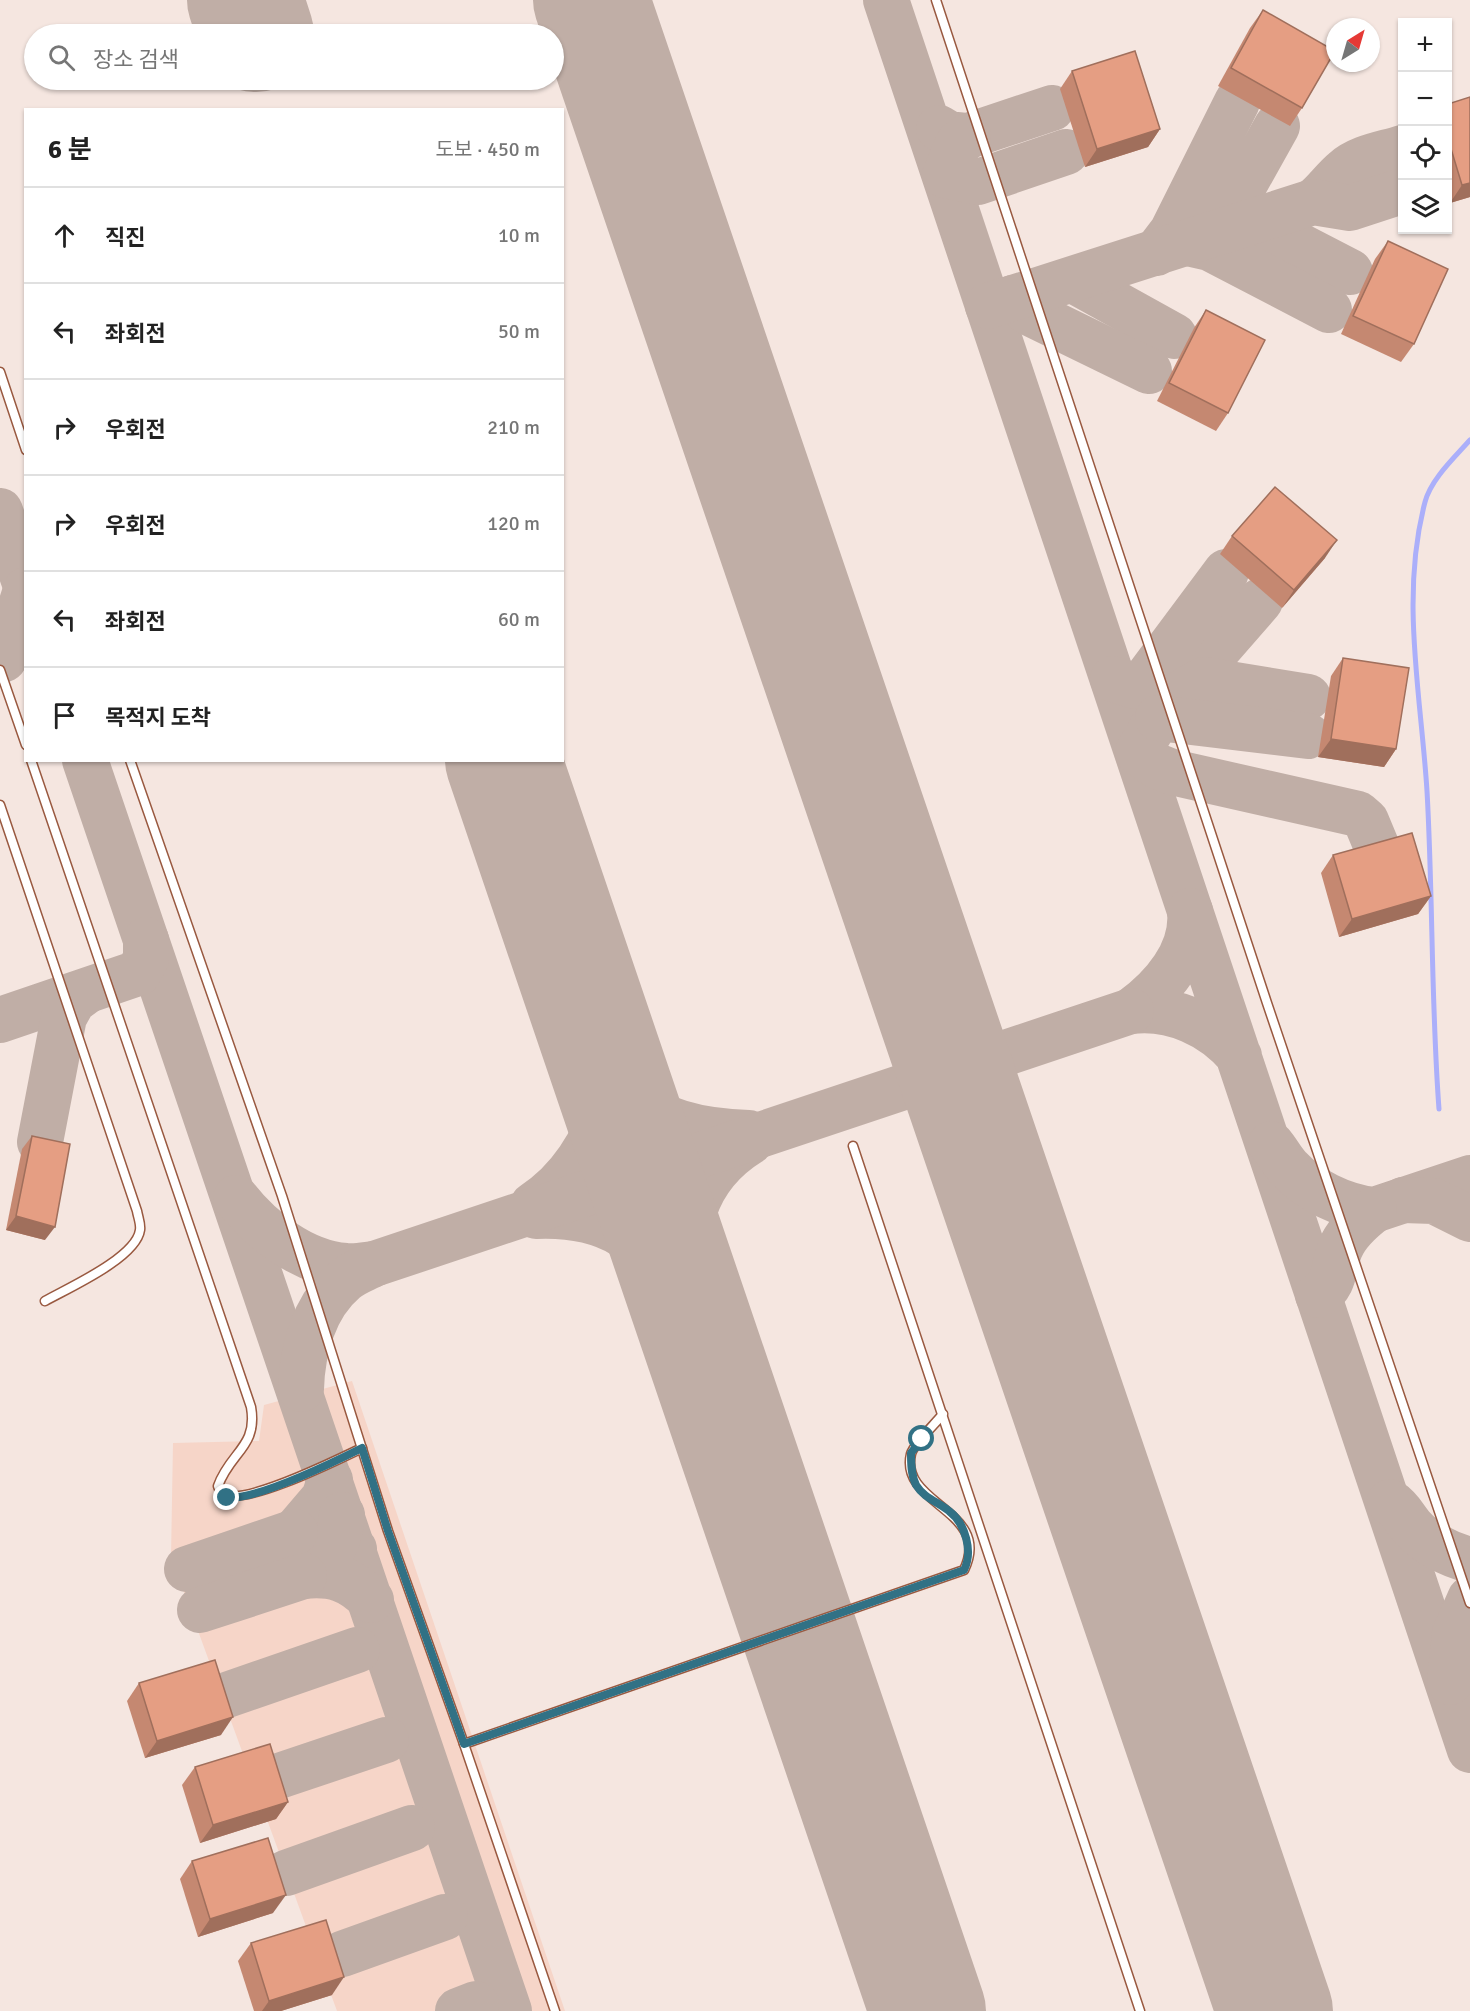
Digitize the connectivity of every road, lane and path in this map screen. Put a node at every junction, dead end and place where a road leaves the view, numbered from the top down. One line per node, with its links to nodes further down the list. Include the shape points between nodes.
1 (936, 0): 13 (lane)
2 (0, 372): 3 (lane)
3 (24, 444)
4 (0, 670): 5 (lane)
5 (24, 739)
6 (32, 762): 12 (lane, via 251,1407 251,1436 222,1474 218,1486 221,1494 235,1498 249,1495)
7 (131, 762): 12 (lane, via 286,1207)
8 (0, 805): 10 (lane, via 137,1211 140,1230 118,1259)
9 (853, 1146): 11 (lane)
10 (45, 1301)
11 (943, 1414): 14 (lane, via 911,1453 911,1470 916,1485 928,1498 960,1522 968,1544 969,1561 964,1570); 16 (lane)
12 (362, 1448): 14 (lane)
13 (1470, 1603)
14 (464, 1744): 15 (lane)
15 (555, 2011)
16 (1140, 2011)

